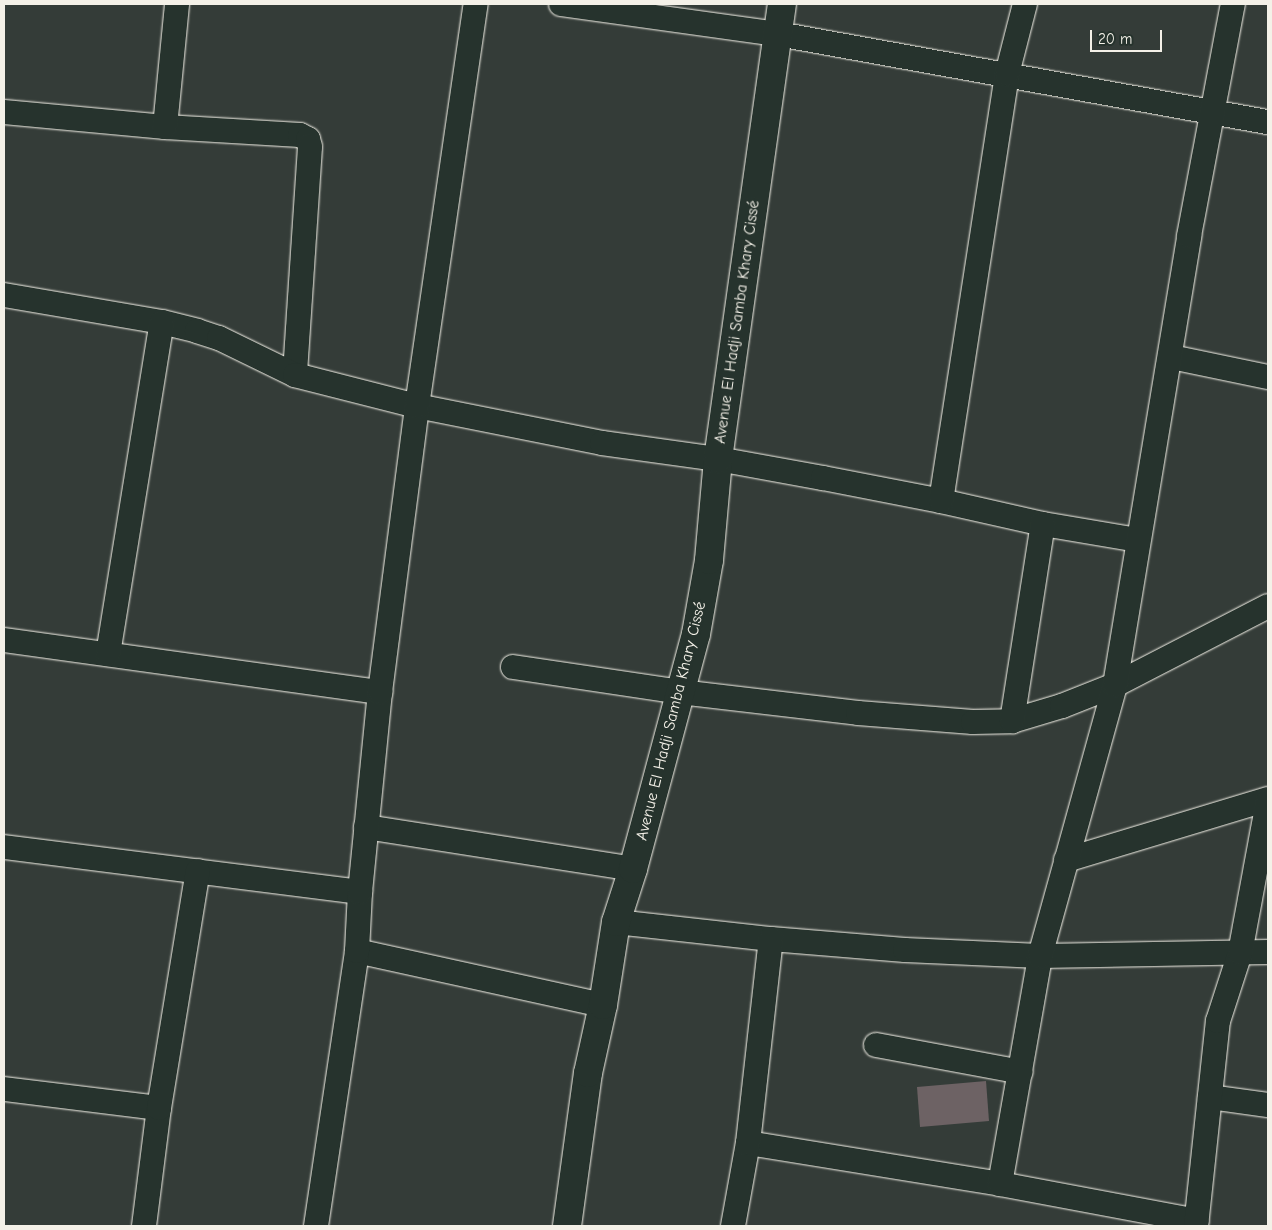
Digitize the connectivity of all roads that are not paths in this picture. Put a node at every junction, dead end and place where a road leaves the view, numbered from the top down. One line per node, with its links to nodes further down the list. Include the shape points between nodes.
1 (178, 4): 12 (street)
2 (476, 4): 18 (street)
3 (562, 4): 7 (street)
4 (782, 4): 7 (street, Avenue El Hadji Samba Khary Cissé)
5 (1025, 4): 8 (street)
6 (1233, 4): 9 (street)
7 (778, 34): 8 (street); 19 (street, Avenue El Hadji Samba Khary Cissé)
8 (1008, 74): 9 (street); 20 (street)
9 (1212, 111): 11 (street); 15 (street)
10 (4, 112): 12 (street)
11 (1268, 122)
12 (165, 127): 16 (street, via 300,135 308,139 310,156)
13 (4, 294): 14 (street)
14 (162, 322): 16 (street, via 219,338); 25 (street)
15 (1171, 357): 17 (street); 22 (street)
16 (295, 375): 18 (street)
17 (1268, 377)
18 (418, 406): 19 (street, via 565,436); 28 (street)
19 (718, 459): 20 (street); 29 (street, Avenue El Hadji Samba Khary Cissé, via 707,569 696,634)
20 (941, 501): 21 (street)
21 (1043, 524): 22 (street); 30 (street)
22 (1138, 540): 27 (street)
23 (1268, 606): 27 (street)
24 (4, 640): 25 (street)
25 (108, 654): 28 (street)
26 (512, 667): 29 (street)
27 (1115, 685): 30 (street); 34 (street)
28 (380, 692): 32 (street)
29 (680, 692): 30 (street, via 858,713 973,722); 35 (street, Avenue El Hadji Samba Khary Cissé)
30 (1012, 721)
31 (1268, 801): 34 (street); 42 (street)
32 (366, 827): 35 (street); 37 (street)
33 (4, 847): 36 (street)
34 (1066, 860): 43 (street)
35 (633, 869): 38 (street, Avenue El Hadji Samba Khary Cissé)
36 (198, 871): 37 (street); 50 (street)
37 (360, 892): 40 (street)
38 (616, 922): 39 (street); 44 (street, Avenue El Hadji Samba Khary Cissé)
39 (771, 939): 43 (street, via 905,950); 51 (street)
40 (357, 951): 44 (street); 55 (street)
41 (1268, 952): 42 (street)
42 (1240, 954): 43 (street); 48 (street, via 1218,1021)
43 (1040, 956): 46 (street)
44 (603, 1005): 56 (street, Avenue El Hadji Samba Khary Cissé, via 588,1073)
45 (876, 1045): 46 (street)
46 (1021, 1072): 52 (street)
47 (4, 1088): 50 (street)
48 (1210, 1097): 49 (street); 53 (street)
49 (1268, 1105)
50 (159, 1108): 54 (street)
51 (748, 1143): 52 (street); 57 (street)
52 (1000, 1184): 53 (street)
53 (1197, 1223)
54 (144, 1226)
55 (316, 1226)
56 (567, 1226)
57 (733, 1226)

